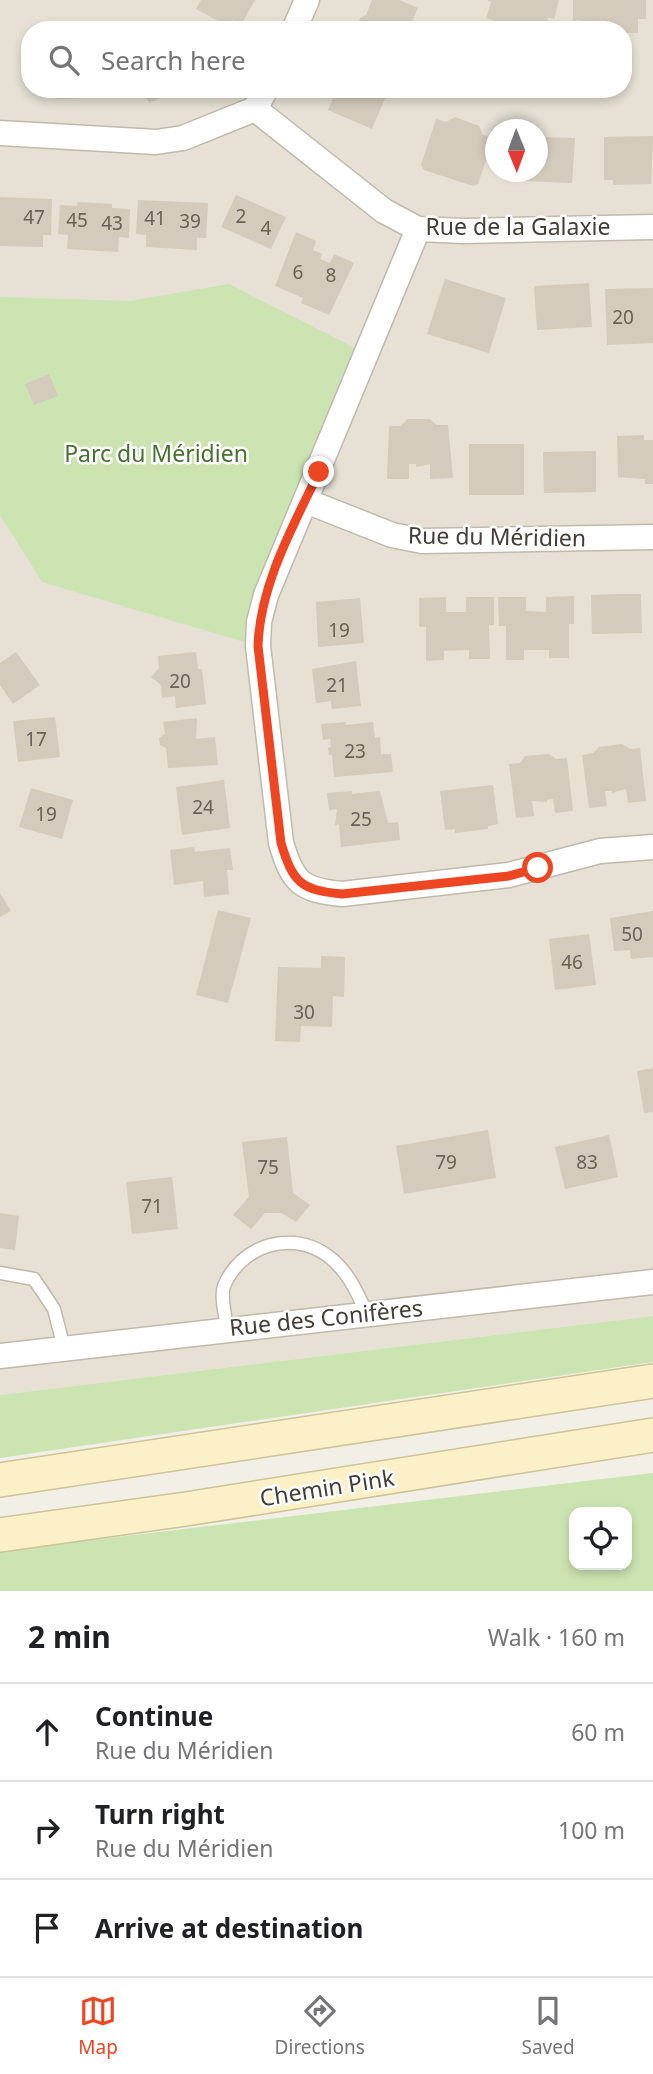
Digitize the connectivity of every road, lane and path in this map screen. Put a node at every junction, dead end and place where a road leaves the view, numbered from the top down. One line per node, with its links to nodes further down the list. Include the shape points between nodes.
1 (307, 0): 2 (street)
2 (298, 21)
3 (260, 99): 4 (street, via 205,131 156,142); 6 (street, Rue de la Galaxie, via 384,211)
4 (0, 133)
5 (653, 227): 6 (street, Rue de la Galaxie)
6 (418, 229): 7 (street)
7 (306, 501): 8 (street, Rue du Méridien, via 392,535 422,541); 9 (street, via 258,622 281,843 297,881 316,891 342,894 509,876 600,851)
8 (653, 537)
9 (653, 847)
10 (0, 1273): 14 (lane, via 34,1279 54,1308)
11 (653, 1282): 12 (street, Rue des Conifères)
12 (367, 1314): 13 (street, Rue des Conifères); 13 (lane, via 351,1279 328,1255 298,1242 269,1244 238,1262 223,1288)
13 (227, 1329): 14 (street, Rue des Conifères)
14 (64, 1348): 15 (street, Rue des Conifères)
15 (0, 1356)
16 (653, 1381): 19 (main road)
17 (653, 1435): 20 (main road, Chemin Pink)
18 (653, 1455): 20 (main road)
19 (0, 1480)
20 (186, 1509): 21 (main road, Chemin Pink)
21 (0, 1535)

